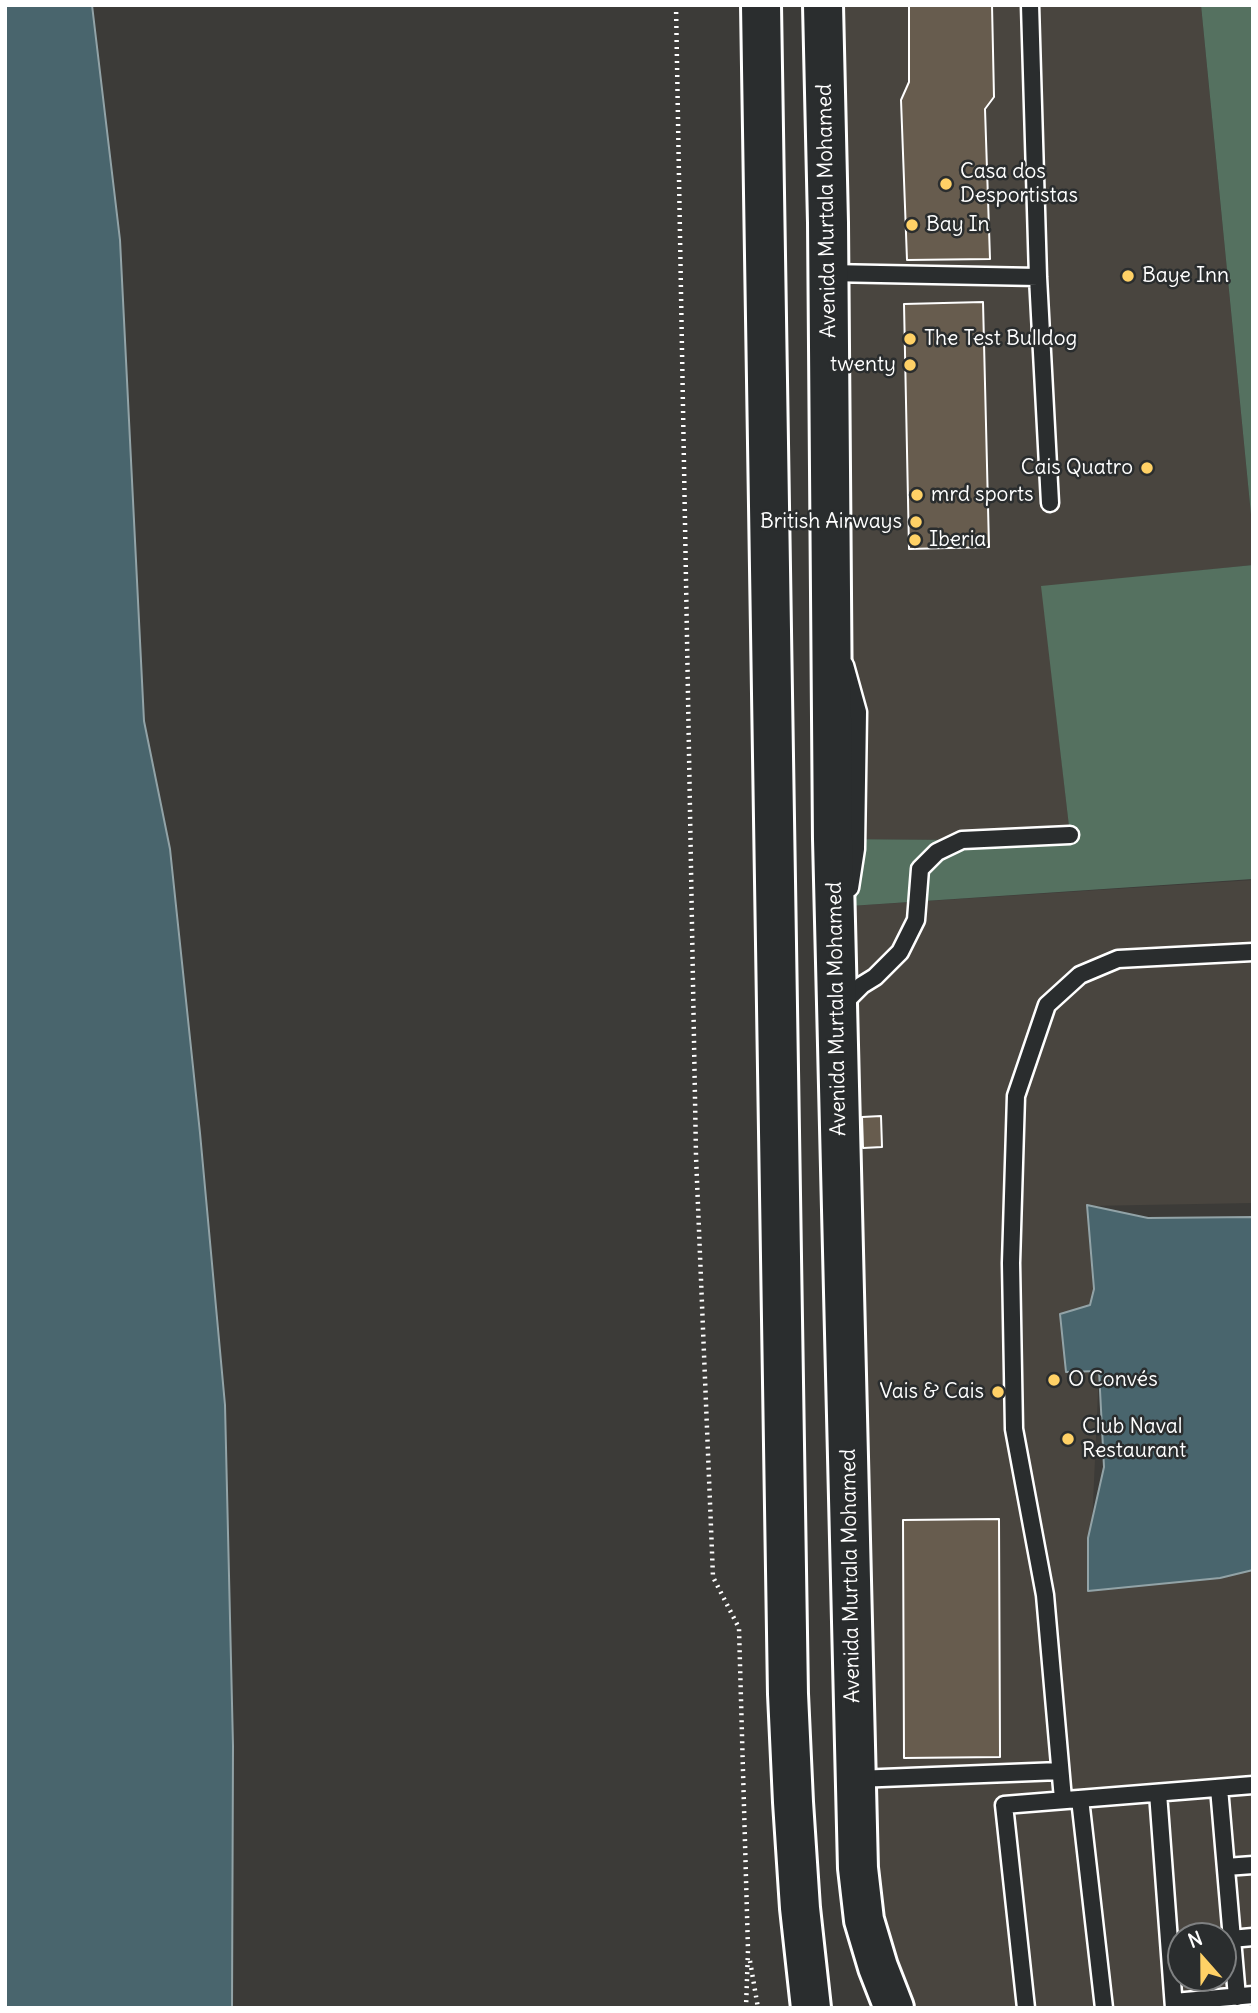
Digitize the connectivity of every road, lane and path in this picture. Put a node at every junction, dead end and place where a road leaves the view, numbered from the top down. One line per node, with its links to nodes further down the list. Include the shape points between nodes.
1 (676, 5): 21 (path, via 696,1156 713,1577 739,1628)
2 (761, 5): 27 (street, via 788,1694 800,1908)
3 (823, 5): 5 (street, Avenida Murtala Mohamed)
4 (1030, 5): 6 (lane)
5 (828, 273): 6 (lane); 10 (street, Avenida Murtala Mohamed)
6 (1038, 277): 7 (lane)
7 (1049, 503)
8 (1070, 835): 10 (lane, via 962,840 937,852 920,869 916,920 900,952 876,977)
9 (1253, 952): 11 (lane, via 1118,959 1080,975 1047,1006 1016,1096 1011,1263 1014,1429 1045,1595)
10 (837, 993): 12 (street, Avenida Murtala Mohamed)
11 (1060, 1771): 12 (lane); 17 (lane)
12 (856, 1779): 28 (street, Avenida Murtala Mohamed, via 864,1920)
13 (1253, 1785): 14 (lane)
14 (1219, 1788): 15 (lane); 19 (lane)
15 (1158, 1793): 16 (lane); 24 (lane)
16 (1080, 1798): 17 (lane); 30 (lane)
17 (1063, 1799): 29 (lane, via 1004,1805)
18 (1253, 1865): 19 (lane)
19 (1226, 1867): 20 (lane)
20 (1230, 1922)
21 (748, 1950): 25 (path); 26 (path)
22 (1237, 1963): 23 (lane)
23 (1245, 1996): 24 (lane)
24 (1174, 2005)
25 (746, 2008)
26 (758, 2008)
27 (811, 2008)
28 (894, 2008)
29 (1026, 2008)
30 (1104, 2008)

